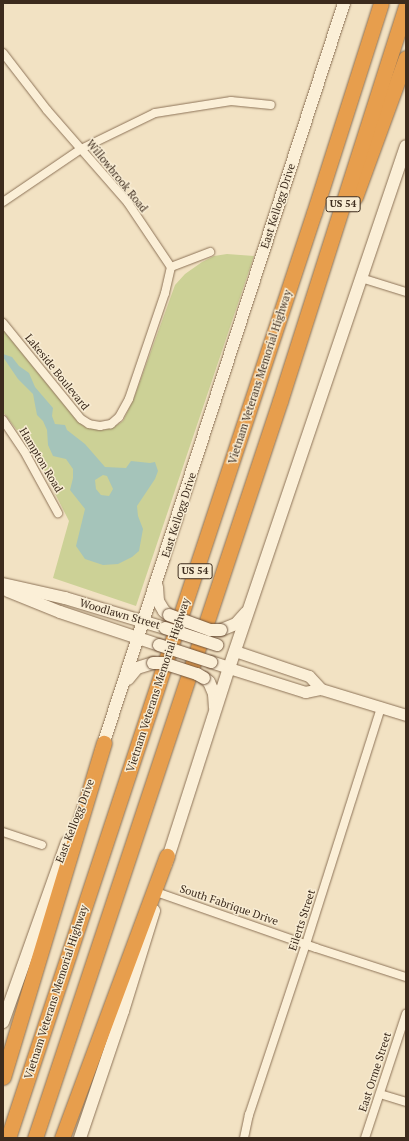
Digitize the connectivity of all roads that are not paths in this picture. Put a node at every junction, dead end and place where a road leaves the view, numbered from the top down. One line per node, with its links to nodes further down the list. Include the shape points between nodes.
1 (344, 3): 21 (main road, East Kellogg Drive)
2 (371, 3): 11 (highway)
3 (381, 3): 11 (highway, Vietnam Veterans Memorial Highway / US 54)
4 (406, 7): 17 (highway, US 54)
5 (3, 53): 9 (street, Willowbrook Road)
6 (406, 58): 17 (highway)
7 (271, 105): 9 (street, via 231,101 155,113)
8 (406, 146): 14 (main road)
9 (81, 149): 10 (street); 13 (street, Willowbrook Road, via 128,203)
10 (3, 202)
11 (314, 212): 45 (highway, Vietnam Veterans Memorial Highway / US 54)
12 (210, 252): 13 (street)
13 (171, 267): 16 (street, Lakeside Boulevard, via 165,293 129,399 119,417 111,424 100,426 81,419)
14 (361, 278): 15 (street); 23 (main road)
15 (406, 292)
16 (3, 323)
17 (280, 401): 46 (highway, US 54)
18 (3, 420): 19 (street, Hampton Road, via 24,451)
19 (58, 512)
20 (3, 584): 24 (main road, Woodlawn Street)
21 (156, 584): 23 (main road, bridge, via 158,601 164,612 210,630 221,630 236,624); 24 (main road, East Kellogg Drive)
22 (3, 589): 25 (main road, Woodlawn Street, via 60,612)
23 (249, 610): 26 (main road)
24 (144, 620): 25 (main road, East Kellogg Drive); 26 (main road, Woodlawn Street, bridge)
25 (138, 638): 27 (main road, Woodlawn Street, bridge); 28 (main road, East Kellogg Drive)
26 (235, 652): 27 (main road); 29 (street, Woodlawn Street, via 309,676)
27 (229, 668): 29 (street, Woodlawn Street, via 305,692); 31 (main road)
28 (124, 684): 31 (main road, bridge, via 138,668 163,663 197,674 209,682 214,694); 33 (main road, East Kellogg Drive)
29 (321, 689): 30 (street, Woodlawn Street)
30 (381, 707): 32 (street, Woodlawn Street); 38 (street, Eilerts Street)
31 (215, 710): 36 (main road)
32 (406, 715)
33 (104, 743): 41 (main road, East Kellogg Drive); 42 (highway)
34 (3, 832): 35 (street)
35 (42, 845)
36 (167, 856): 37 (main road); 47 (highway)
37 (159, 893): 38 (street, South Fabrique Drive); 48 (main road)
38 (306, 944): 39 (street, South Fabrique Drive); 49 (street, Eilerts Street, via 249,1115)
39 (406, 977)
40 (406, 1014): 43 (street, East Orme Street)
41 (3, 1022)
42 (3, 1077)
43 (380, 1094): 44 (street); 50 (street, East Orme Street)
44 (406, 1102)
45 (8, 1138)
46 (35, 1138)
47 (62, 1138)
48 (80, 1138)
49 (244, 1138)
50 (365, 1138)

